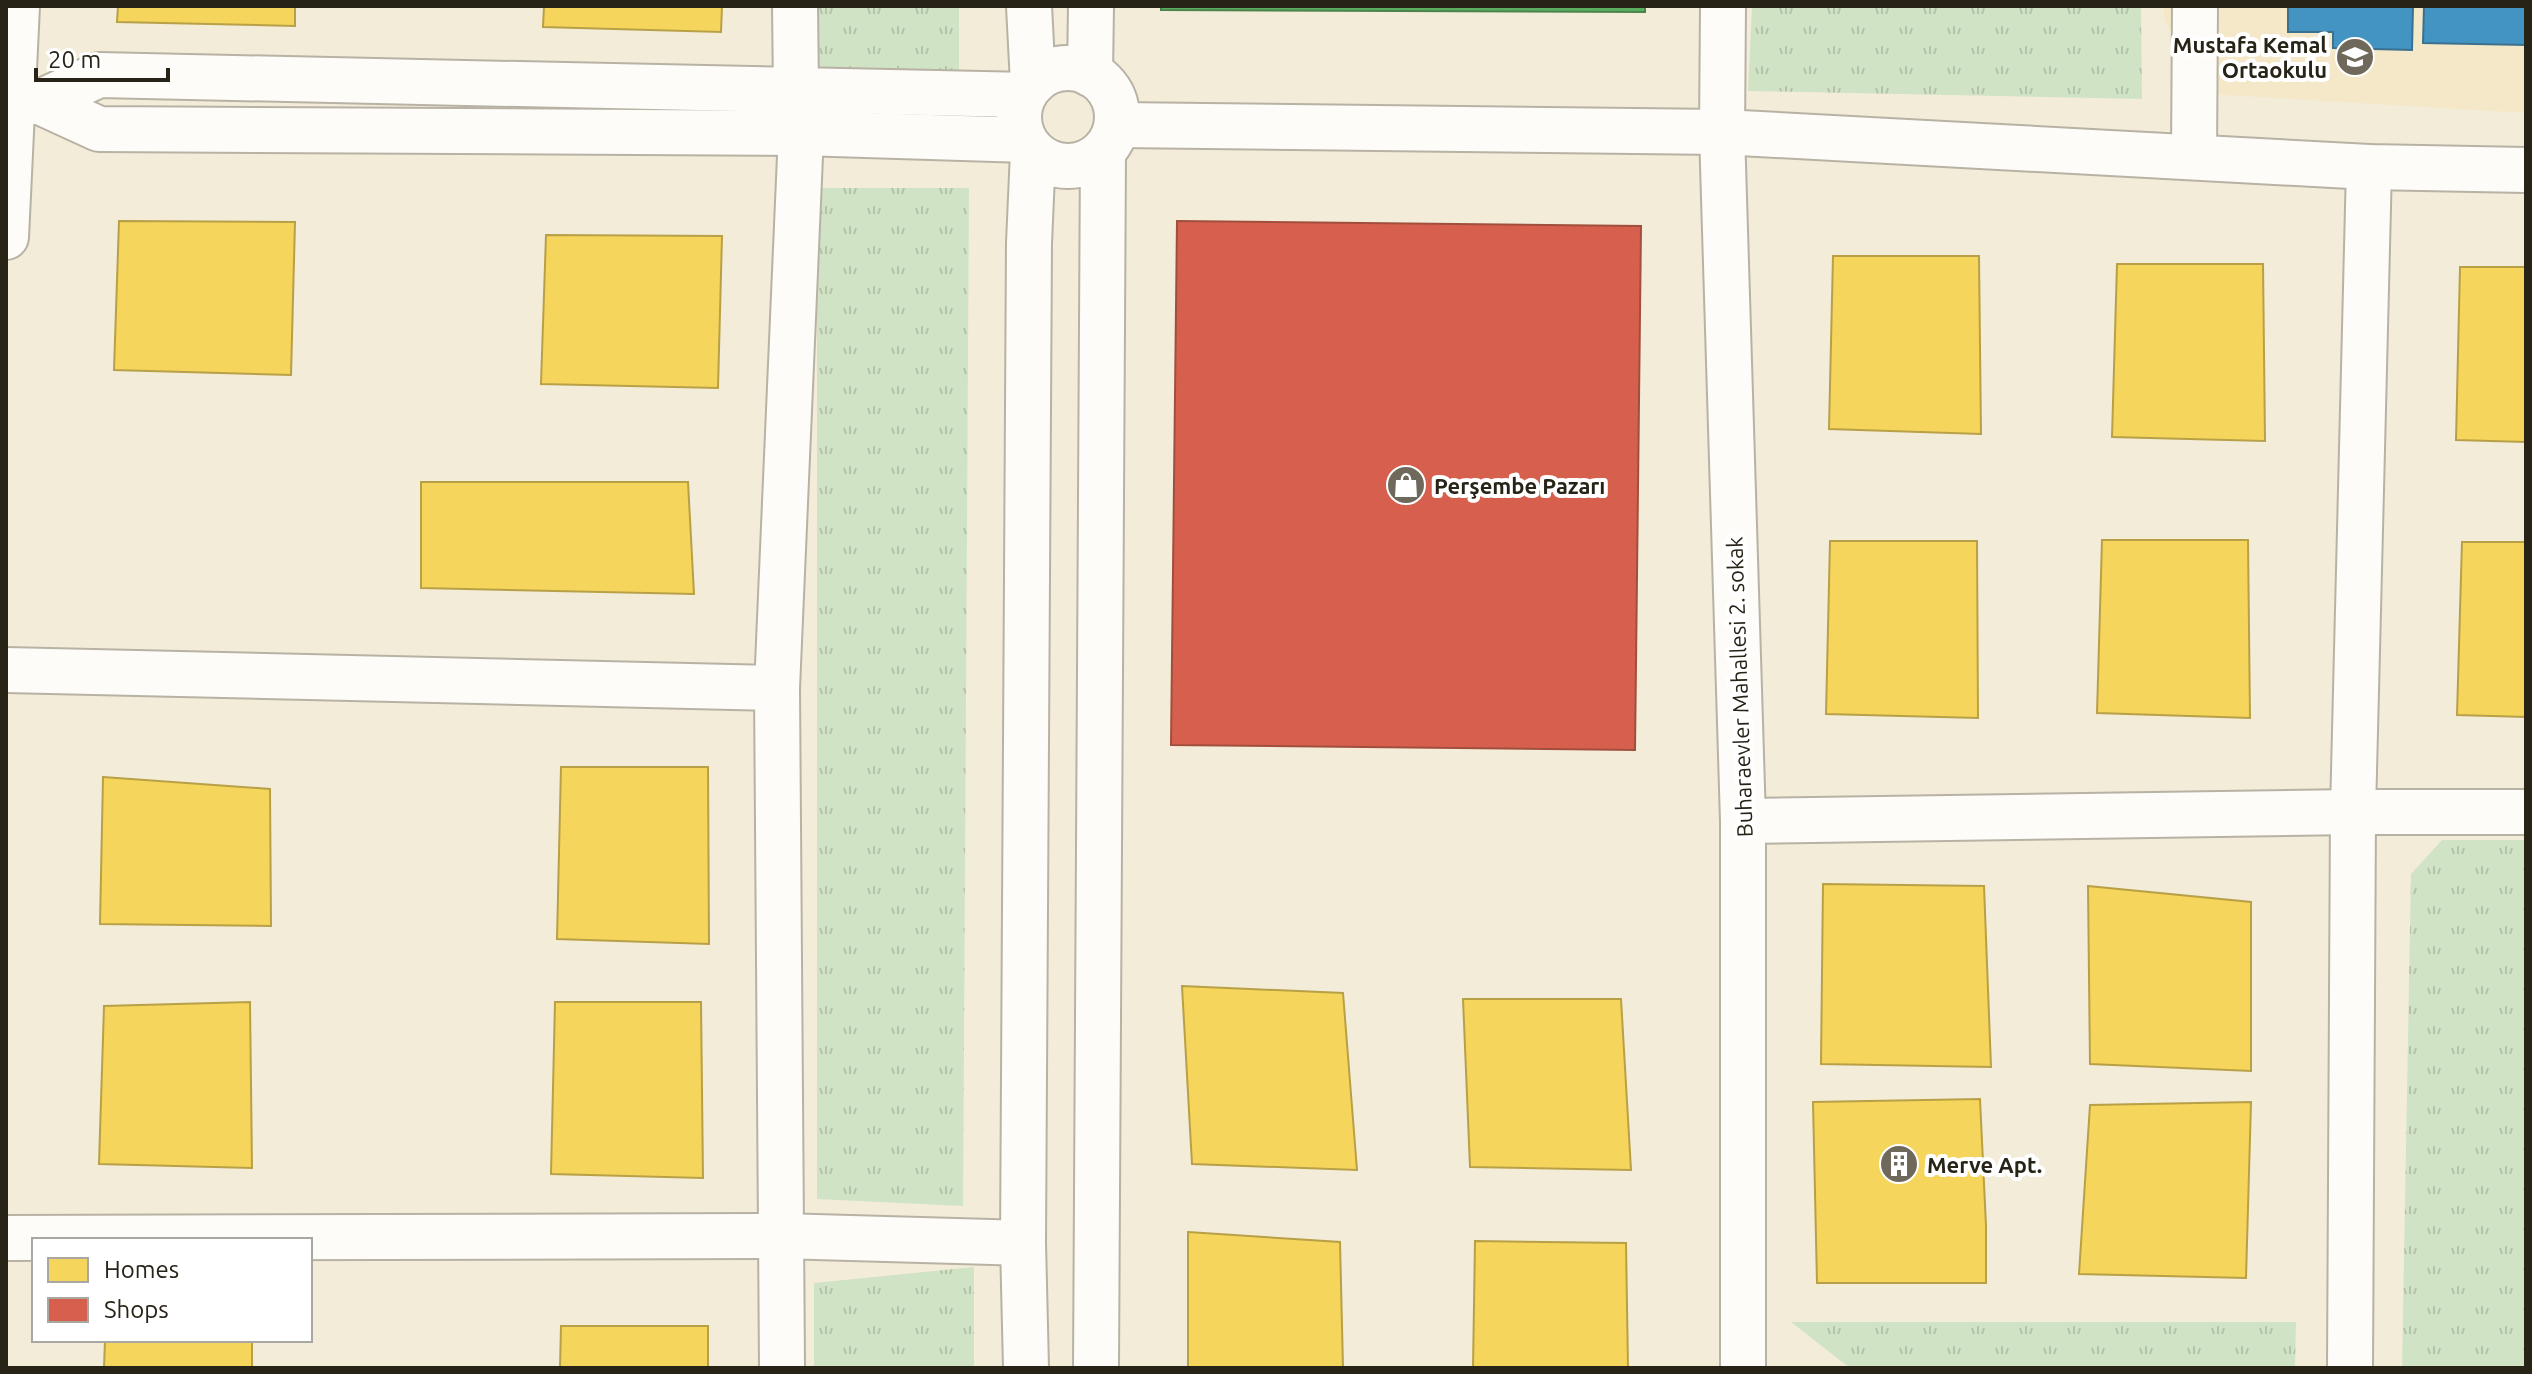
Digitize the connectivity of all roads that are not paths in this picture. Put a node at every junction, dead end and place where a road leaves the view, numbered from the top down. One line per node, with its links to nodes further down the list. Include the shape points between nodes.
1 (17, 6): 9 (street)
2 (795, 6): 10 (street)
3 (1029, 6): 8 (street)
4 (1091, 6): 7 (street)
5 (1723, 6): 11 (street, Buharaevler Mahallesi 2. sokak)
6 (2195, 6): 14 (street)
7 (1090, 74): 8 (street, via 1060,70); 12 (street, via 1112,95 1117,110)
8 (1029, 89): 10 (street); 13 (street, via 1019,110 1019,125)
9 (20, 102): 10 (street, via 99,75); 17 (street)
10 (798, 112): 13 (street); 19 (street)
11 (1722, 132): 12 (street); 14 (street); 22 (street, Buharaevler Mahallesi 2. sokak)
12 (1110, 138): 13 (street, via 1090,161 1075,166 1046,161); 28 (street)
13 (1029, 146): 25 (street)
14 (2194, 157): 15 (street)
15 (2369, 167): 16 (street); 20 (street)
16 (2526, 170)
17 (6, 237)
18 (6, 670): 19 (street)
19 (777, 688): 23 (street)
20 (2353, 812): 21 (street); 22 (street); 30 (street)
21 (2526, 812)
22 (1743, 821): 29 (street, Buharaevler Mahallesi 2. sokak)
23 (780, 1236): 24 (street); 25 (street); 26 (street)
24 (6, 1238)
25 (1023, 1243): 27 (street)
26 (782, 1368)
27 (1026, 1368)
28 (1096, 1368)
29 (1743, 1368)
30 (2350, 1368)

